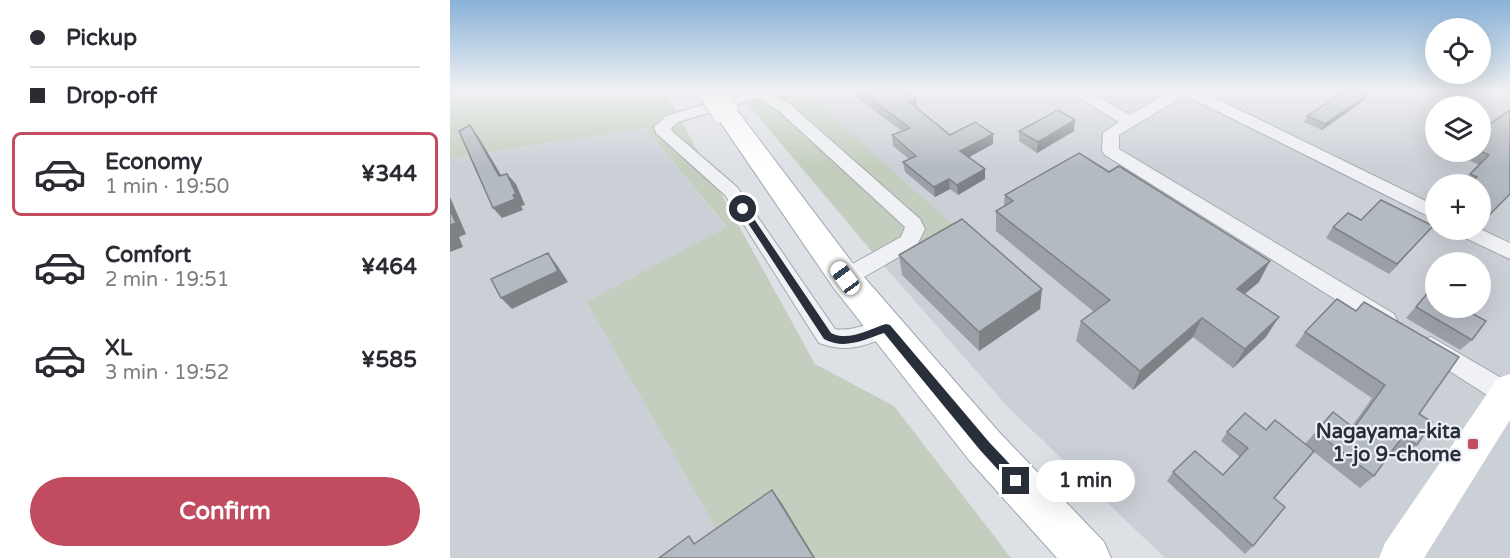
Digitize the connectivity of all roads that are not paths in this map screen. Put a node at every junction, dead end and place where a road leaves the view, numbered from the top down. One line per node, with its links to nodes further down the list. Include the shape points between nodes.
1 (678, 116): 12 (street, via 662,127 664,134 731,190 827,336 849,341)
2 (729, 116): 11 (main road)
3 (794, 116): 11 (street, via 913,224 914,235 909,242)
4 (1121, 116): 7 (street)
5 (1138, 116): 7 (street)
6 (1238, 116): 8 (street)
7 (1129, 121): 13 (street, via 1111,133 1111,151)
8 (1425, 209)
9 (1486, 240): 10 (street)
10 (1510, 252)
11 (845, 278): 12 (main road)
12 (886, 328): 14 (main road, via 984,446)
13 (1508, 392): 15 (main road)
14 (1088, 558)
15 (1400, 558)

